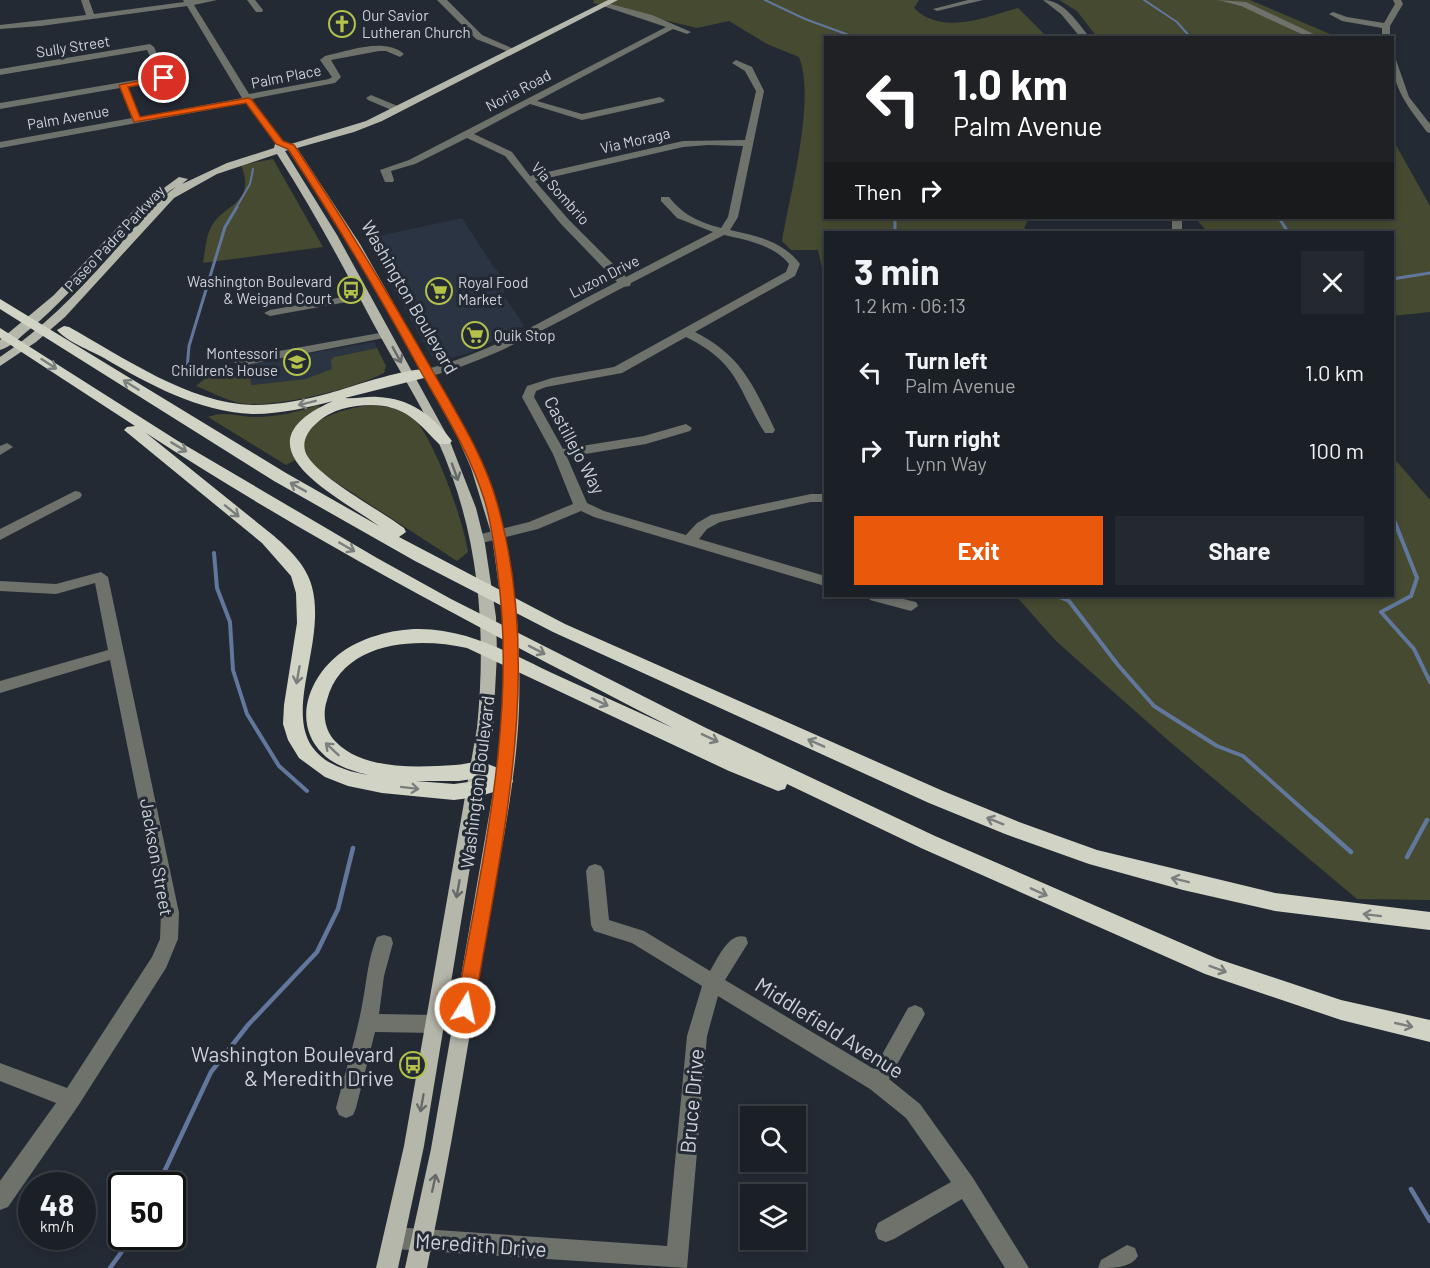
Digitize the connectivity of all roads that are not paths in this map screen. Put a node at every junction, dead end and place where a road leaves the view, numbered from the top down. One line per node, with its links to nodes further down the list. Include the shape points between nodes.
1 (85, 0): 16 (street)
2 (143, 0): 12 (street)
3 (213, 0): 10 (street)
4 (251, 0): 14 (street)
5 (443, 0): 24 (street, via 479,37)
6 (979, 0): 13 (street)
7 (1047, 0): 21 (street, via 1064,12)
8 (1222, 0): 22 (street, via 1243,4)
9 (1397, 0): 18 (street, via 1399,4)
10 (188, 2): 12 (street); 33 (street, Washington Boulevard)
11 (610, 2): 17 (street); 24 (main road, Paseo Padre Parkway)
12 (147, 9): 16 (street)
13 (937, 9)
14 (259, 10)
15 (1333, 14): 18 (street)
16 (91, 17): 19 (street)
17 (673, 26): 20 (street); 26 (street, Noria Road)
18 (1386, 26): 23 (street)
19 (0, 27)
20 (687, 32)
21 (1084, 36)
22 (1314, 36)
23 (1386, 36)
24 (512, 50): 37 (main road, Paseo Padre Parkway)
25 (400, 54): 33 (street, Palm Place, via 380,48 328,58 324,60 337,77 332,81)
26 (610, 57): 27 (street); 35 (street, Noria Road)
27 (628, 62)
28 (736, 63): 41 (street, via 749,69 760,90)
29 (1394, 66): 39 (street, via 1405,97)
30 (0, 72): 31 (street, Sully Street, via 150,47 164,78)
31 (123, 85): 36 (street); 38 (street)
32 (371, 98): 37 (street)
33 (247, 99): 38 (street, Palm Avenue); 43 (street, Washington Boulevard)
34 (660, 100): 35 (street, via 582,117)
35 (529, 102): 40 (street, Noria Road)
36 (0, 106)
37 (396, 109): 43 (main road, Paseo Padre Parkway, via 359,127)
38 (137, 120): 42 (street, Palm Avenue)
39 (1430, 130)
40 (467, 135): 44 (street, Via Sombrio, via 504,150); 45 (street, Noria Road, via 385,171)
41 (749, 143): 44 (street, Via Moraga, via 683,144); 47 (street, via 733,217)
42 (0, 145)
43 (283, 146): 49 (main road, Washington Boulevard); 56 (main road, Paseo Padre Parkway, via 222,160 166,188 133,215 55,302); 57 (main road, Paseo Padre Parkway, via 226,165 179,190 148,218 67,310); 59 (main road, Washington Boulevard, via 355,244)
44 (529, 179): 48 (street, Via Sombrio)
45 (390, 180)
46 (665, 199): 47 (street, via 681,217)
47 (725, 230): 48 (street, Luzon Drive); 53 (street, Castillejo Way, via 768,245 795,264 790,274)
48 (626, 284): 59 (street, Luzon Drive, via 479,357)
49 (365, 296): 52 (street); 55 (main road, Washington Boulevard)
50 (0, 303): 51 (highway)
51 (14, 312): 60 (highway, one-way to 51, via 297,405 238,409 175,388 46,320); 74 (highway, one-way to 51, via 280,477)
52 (270, 313)
53 (685, 332): 64 (street, via 727,358); 66 (street, Castillejo Way, via 618,370 553,381 531,389 528,398)
54 (0, 333): 62 (highway, one-way to 62)
55 (386, 335): 58 (street); 60 (main road, Washington Boulevard, one-way to 60)
56 (0, 346)
57 (4, 359)
58 (240, 362)
59 (427, 373): 60 (highway); 71 (main road, Washington Boulevard, via 480,472)
60 (410, 379): 61 (highway); 65 (main road, Washington Boulevard)
61 (333, 406): 65 (highway, via 364,401 400,405); 74 (highway, via 308,423 299,435 299,456 317,474 396,530)
62 (129, 417): 81 (highway, one-way to 81, via 130,429 268,540 300,576 306,593 306,628 292,707 298,741 308,756 323,769 367,783 434,791); 83 (highway, one-way to 83, via 445,603 699,733)
63 (686, 428): 66 (street, via 646,440)
64 (769, 430)
65 (444, 441): 73 (main road, Washington Boulevard, one-way to 73)
66 (559, 454): 69 (street, Castillejo Way)
67 (75, 495): 70 (street)
68 (824, 498): 72 (street, via 716,518)
69 (581, 506): 71 (street); 72 (street, Castillejo Way)
70 (0, 535)
71 (499, 536): 73 (street); 82 (main road, Washington Boulevard, via 510,617 512,679)
72 (689, 541): 75 (street, Castillejo Way)
73 (479, 546): 81 (main road, Washington Boulevard, via 489,613 489,674)
74 (422, 557): 85 (highway, one-way to 74, via 1264,899 1183,881 1096,858 1012,828 559,628)
75 (824, 581)
76 (0, 586): 79 (street, Jackson Street, via 56,589 101,578)
77 (879, 597): 78 (street)
78 (911, 606)
79 (117, 653): 80 (street); 95 (street, Jackson Street, via 170,913 169,939 159,962)
80 (0, 687)
81 (477, 780): 82 (highway); 83 (highway, one-way to 83, via 447,773 372,769 349,762 330,749 319,734 315,700 322,686 344,660 370,646 409,636 453,638 472,643 736,766); 91 (main road, Washington Boulevard, one-way to 91)
82 (503, 781): 101 (main road, Washington Boulevard, one-way to 82)
83 (928, 842): 92 (highway, one-way to 92, via 1213,967 1341,1010)
84 (595, 871): 88 (street, Middlefield Avenue, via 600,925 638,937)
85 (1430, 921)
86 (384, 943): 90 (street)
87 (739, 943): 88 (street, Bruce Drive)
88 (713, 982): 94 (street, Middlefield Avenue); 102 (street, Bruce Drive, via 697,1036)
89 (915, 1014): 94 (street)
90 (367, 1023): 91 (street); 96 (street)
91 (435, 1024): 100 (main road, Washington Boulevard, one-way to 100)
92 (1430, 1031)
93 (0, 1072): 95 (street)
94 (877, 1082): 97 (street, Middlefield Avenue, via 913,1111)
95 (71, 1099): 98 (street, Jackson Street)
96 (346, 1108)
97 (966, 1185): 99 (street); 105 (street, Middlefield Avenue)
98 (0, 1199)
99 (886, 1231)
100 (394, 1238): 101 (street, Meredith Drive); 103 (main road, Washington Boulevard)
101 (422, 1240): 102 (street, Meredith Drive); 104 (main road, Washington Boulevard)
102 (676, 1263)
103 (387, 1268)
104 (416, 1268)
105 (1018, 1268)

